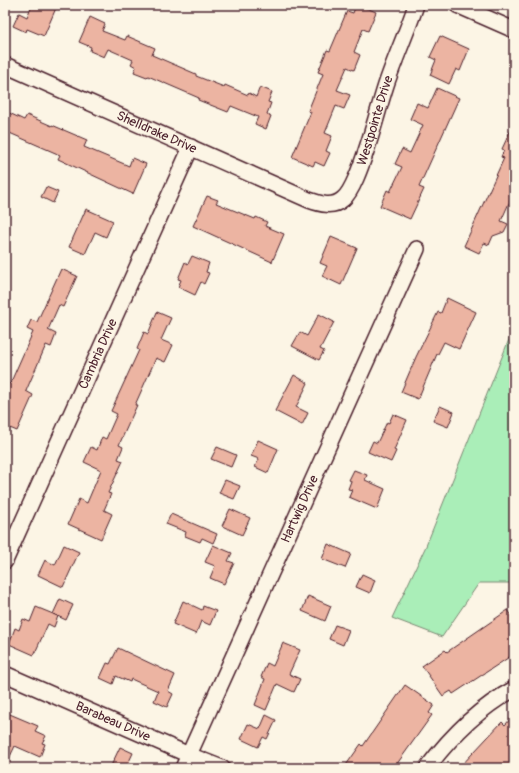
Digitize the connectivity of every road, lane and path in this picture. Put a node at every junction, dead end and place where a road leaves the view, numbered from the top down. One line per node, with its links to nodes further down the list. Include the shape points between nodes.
1 (416, 5): 6 (street, Westpointe Drive, via 351,188 344,199 335,204 325,205)
2 (457, 5): 3 (street)
3 (514, 30)
4 (5, 65): 5 (street, Shelldrake Drive)
5 (190, 147): 6 (street, Shelldrake Drive); 8 (street, Cambria Drive)
6 (309, 200)
7 (417, 249): 11 (street, Hartwig Drive)
8 (5, 561)
9 (5, 674): 11 (street, Barabeau Drive)
10 (514, 689): 13 (street, via 478,713 447,743)
11 (186, 761): 12 (street, Barabeau Drive)
12 (222, 768)
13 (427, 768)

